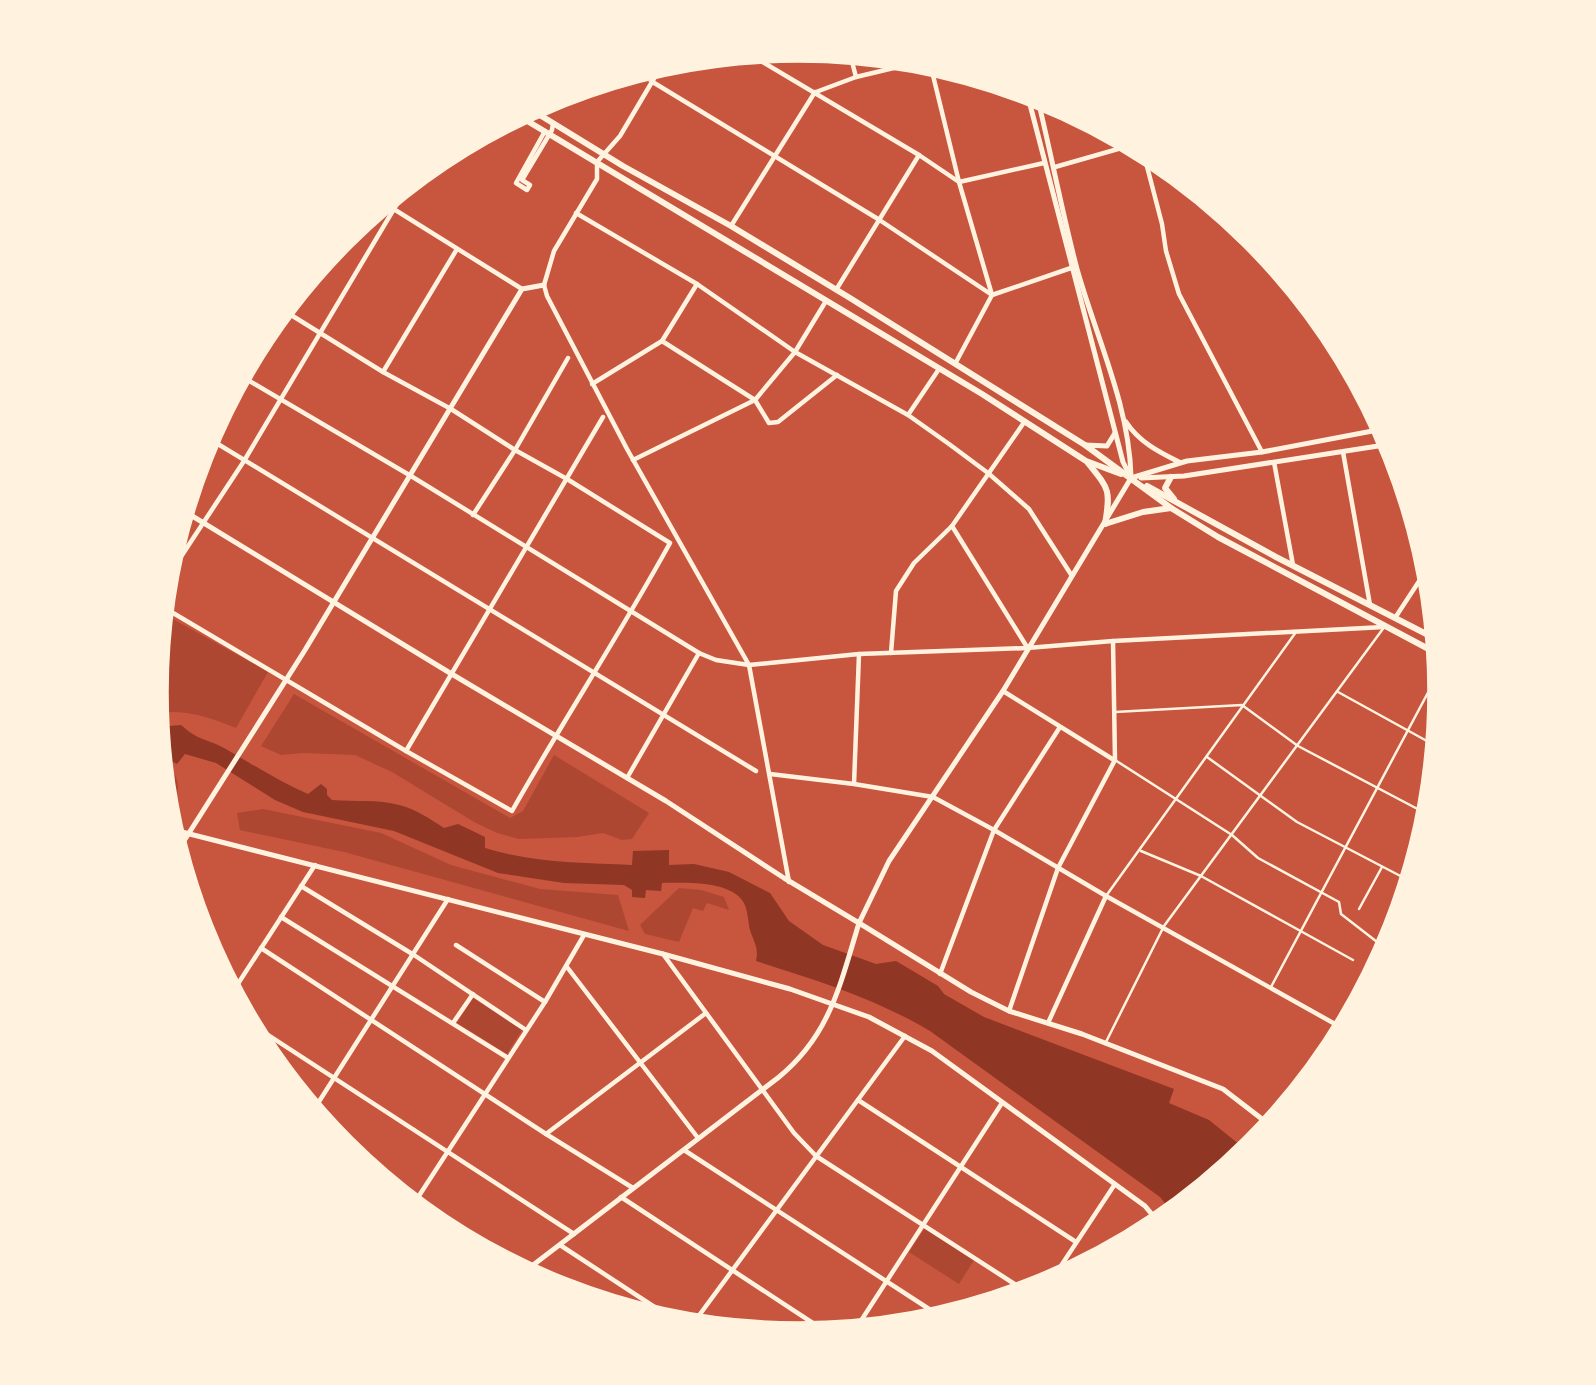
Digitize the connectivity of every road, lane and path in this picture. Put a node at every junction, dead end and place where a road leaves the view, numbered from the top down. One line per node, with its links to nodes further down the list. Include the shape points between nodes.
1 (765, 63): 7 (street)
2 (853, 64): 5 (street)
3 (891, 69): 5 (street)
4 (933, 76): 22 (street)
5 (856, 77): 7 (street)
6 (651, 81): 15 (street, via 620,136); 17 (street)
7 (815, 92): 16 (street); 17 (street)
8 (1030, 105): 19 (main road)
9 (1040, 109): 20 (main road)
10 (541, 116): 12 (main road)
11 (528, 122): 13 (main road)
12 (553, 123): 13 (street); 15 (main road)
13 (547, 133): 13 (street, via 516,183 527,190 530,185 522,180); 18 (main road)
14 (1119, 149): 20 (street)
15 (603, 153): 18 (street); 26 (main road)
16 (919, 155): 22 (street); 25 (street)
17 (774, 156): 25 (street); 26 (street)
18 (597, 162): 24 (street, via 597,179); 34 (main road)
19 (1044, 163): 22 (street); 28 (main road)
20 (1055, 167): 50 (main road, via 1077,268)
21 (1147, 167): 59 (street, via 1179,294)
22 (959, 182): 33 (street)
23 (394, 209): 27 (street); 36 (street)
24 (576, 212): 29 (street); 30 (street, via 554,251)
25 (878, 219): 32 (street); 33 (street)
26 (731, 226): 32 (main road)
27 (457, 249): 31 (street); 42 (street)
28 (1071, 268): 33 (street); 54 (main road)
29 (697, 284): 37 (street); 38 (street)
30 (544, 285): 31 (main road); 45 (street)
31 (522, 289): 48 (main road)
32 (836, 290): 40 (main road)
33 (992, 295): 40 (street)
34 (827, 300): 38 (street); 41 (main road)
35 (292, 316): 36 (street)
36 (319, 333): 42 (street); 46 (street)
37 (662, 341): 45 (street); 47 (street)
38 (795, 352): 43 (street); 47 (street)
39 (568, 358): 58 (street)
40 (955, 364): 56 (main road)
41 (940, 368): 49 (street); 52 (main road)
42 (383, 372): 48 (street)
43 (837, 375): 47 (street, via 778,422 769,423); 49 (street)
44 (249, 381): 46 (street)
45 (592, 384): 61 (street)
46 (279, 400): 62 (street); 67 (street)
47 (755, 400): 61 (street)
48 (451, 409): 58 (street); 67 (main road)
49 (908, 415): 66 (street)
50 (1123, 416): 65 (main road, via 1145,443); 69 (main road)
51 (603, 417): 70 (street)
52 (1025, 421): 63 (main road); 66 (street)
53 (1372, 431): 59 (main road)
54 (1115, 433): 56 (main road, via 1107,446); 69 (main road)
55 (218, 444): 62 (street)
56 (1085, 445): 69 (main road)
57 (1379, 446): 60 (main road)
58 (515, 450): 70 (street); 73 (street)
59 (1262, 452): 65 (main road)
60 (1343, 452): 64 (main road); 85 (street)
61 (633, 460): 99 (street)
62 (244, 461): 75 (street); 78 (street)
63 (1086, 461): 69 (main road); 76 (main road, via 1107,486)
64 (1274, 462): 68 (main road); 81 (street)
65 (1180, 463): 69 (main road)
66 (988, 473): 77 (street); 82 (street, via 1030,509)
67 (411, 476): 73 (street); 78 (main road)
68 (1171, 477): 69 (main road); 71 (main road, via 1166,488)
69 (1131, 478): 71 (main road); 72 (main road); 76 (main road)
70 (567, 480): 79 (street); 88 (street, via 670,543)
71 (1175, 500): 81 (main road)
72 (1171, 508): 76 (main road); 90 (main road)
73 (473, 515): 79 (street)
74 (192, 516): 75 (main road)
75 (203, 522): 80 (street); 84 (main road)
76 (1105, 524): 82 (main road)
77 (952, 526): 94 (street); 97 (street, via 915,563 897,591)
78 (372, 537): 84 (main road); 86 (street)
79 (528, 548): 86 (street); 88 (street)
80 (182, 555)
81 (1293, 566): 85 (main road)
82 (1073, 577): 94 (main road)
83 (1419, 581): 89 (street)
84 (334, 601): 100 (main road); 102 (main road)
85 (1370, 606): 89 (main road)
86 (489, 609): 100 (street); 101 (street)
87 (172, 612): 102 (street)
88 (632, 613): 96 (street); 101 (street)
89 (1394, 618): 92 (main road)
90 (1385, 626): 91 (street); 95 (main road); 104 (street)
91 (1296, 632): 93 (street); 106 (street)
92 (1426, 634)
93 (1113, 641): 94 (street); 107 (street)
94 (1027, 648): 97 (street); 103 (main road)
95 (1428, 649)
96 (699, 653): 99 (street); 108 (street)
97 (891, 653): 98 (street)
98 (859, 654): 99 (street); 120 (street)
99 (750, 665): 118 (street)
100 (450, 673): 111 (main road); 114 (street)
101 (593, 673): 108 (street); 111 (street)
102 (286, 680): 114 (street); 128 (main road)
103 (1003, 691): 109 (street); 123 (main road)
104 (1338, 692): 110 (street); 113 (street)
105 (1429, 692): 110 (street)
106 (1242, 705): 107 (street); 113 (street); 115 (street)
107 (1115, 712): 116 (street)
108 (664, 716): 117 (street); 119 (street)
109 (1060, 727): 116 (street); 126 (street)
110 (1408, 731): 112 (street); 121 (street)
111 (556, 737): 114 (street, via 512,811); 119 (main road)
112 (1427, 741)
113 (1298, 746): 121 (street); 122 (street)
114 (406, 751)
115 (1206, 757): 122 (street); 124 (street)
116 (1115, 760): 124 (street); 135 (street)
117 (756, 771)
118 (770, 774): 120 (street); 138 (street)
119 (627, 778): 138 (main road)
120 (854, 784): 123 (street)
121 (1378, 787): 125 (street); 131 (street)
122 (1261, 796): 129 (street); 131 (street)
123 (933, 797): 126 (street); 145 (main road, via 889,861)
124 (1177, 799): 129 (street); 132 (street)
125 (1418, 809)
126 (994, 830): 135 (street); 156 (street)
127 (183, 832): 128 (main road)
128 (189, 833): 130 (main road); 133 (main road)
129 (1231, 835): 136 (street); 140 (street, via 1258,858)
130 (184, 840)
131 (1345, 848): 134 (street); 140 (street)
132 (1140, 850): 136 (street); 141 (street)
133 (315, 865): 139 (street); 142 (main road)
134 (1382, 867): 137 (street); 143 (street)
135 (1058, 868): 141 (street); 163 (street)
136 (1201, 876): 146 (street); 147 (street)
137 (1402, 877)
138 (789, 882): 145 (main road)
139 (301, 886): 144 (street); 152 (street)
140 (1322, 892): 147 (street); 149 (street, via 1339,902 1340,914)
141 (1106, 896): 146 (street); 166 (street)
142 (449, 899): 148 (main road); 152 (street)
143 (1359, 909)
144 (281, 917): 151 (street); 158 (street)
145 (859, 923): 156 (main road); 162 (main road)
146 (1164, 926): 159 (street); 172 (street)
147 (1301, 931): 154 (street); 159 (street)
148 (584, 935): 153 (main road); 155 (street)
149 (1377, 943)
150 (456, 945): 161 (street)
151 (261, 948): 157 (street); 165 (street)
152 (414, 954): 158 (street); 160 (street)
153 (663, 954): 162 (main road); 164 (street)
154 (1353, 960)
155 (567, 967): 161 (street); 174 (street)
156 (939, 975): 163 (main road)
157 (238, 984)
158 (394, 987): 165 (street); 167 (street)
159 (1271, 987): 168 (street)
160 (473, 994): 167 (street); 169 (street)
161 (545, 1002): 169 (street)
162 (833, 1004): 171 (main road); 176 (main road, via 807,1050)
163 (1009, 1011): 166 (main road)
164 (706, 1013): 174 (street); 176 (street)
165 (373, 1021): 175 (street); 177 (street)
166 (1048, 1023): 172 (main road)
167 (453, 1024): 173 (street)
168 (1335, 1024)
169 (526, 1030): 173 (street)
170 (268, 1035): 175 (street)
171 (906, 1035): 178 (street); 180 (main road)
172 (1105, 1044): 181 (main road, via 1223,1089)
173 (508, 1058): 177 (street)
174 (641, 1063): 182 (street); 183 (street)
175 (334, 1078): 179 (street); 185 (street)
176 (764, 1089): 183 (main road); 186 (street)
177 (485, 1093): 182 (street); 185 (street)
178 (858, 1100): 186 (street); 187 (street)
179 (318, 1103)
180 (1002, 1103): 187 (street); 188 (main road)
181 (1263, 1120)
182 (546, 1134): 189 (street)
183 (698, 1138): 184 (main road)
184 (684, 1150): 189 (main road); 192 (street)
185 (448, 1151): 190 (street); 195 (street)
186 (816, 1156): 192 (street); 194 (street)
187 (961, 1167): 194 (street); 196 (street)
188 (1115, 1184): 193 (main road); 196 (street)
189 (633, 1188): 191 (main road)
190 (419, 1196)
191 (620, 1197): 195 (main road); 200 (street)
192 (776, 1210): 200 (street); 201 (street)
193 (1153, 1214)
194 (923, 1224): 201 (street); 202 (street)
195 (574, 1234): 197 (main road)
196 (1076, 1242): 199 (street)
197 (559, 1245): 198 (main road); 203 (street)
198 (533, 1265)
199 (1060, 1267)
200 (732, 1270): 205 (street); 207 (street)
201 (886, 1281): 204 (street); 206 (street)
202 (1016, 1285)
203 (654, 1307)
204 (930, 1310)
205 (698, 1315)
206 (861, 1320)
207 (813, 1323)

